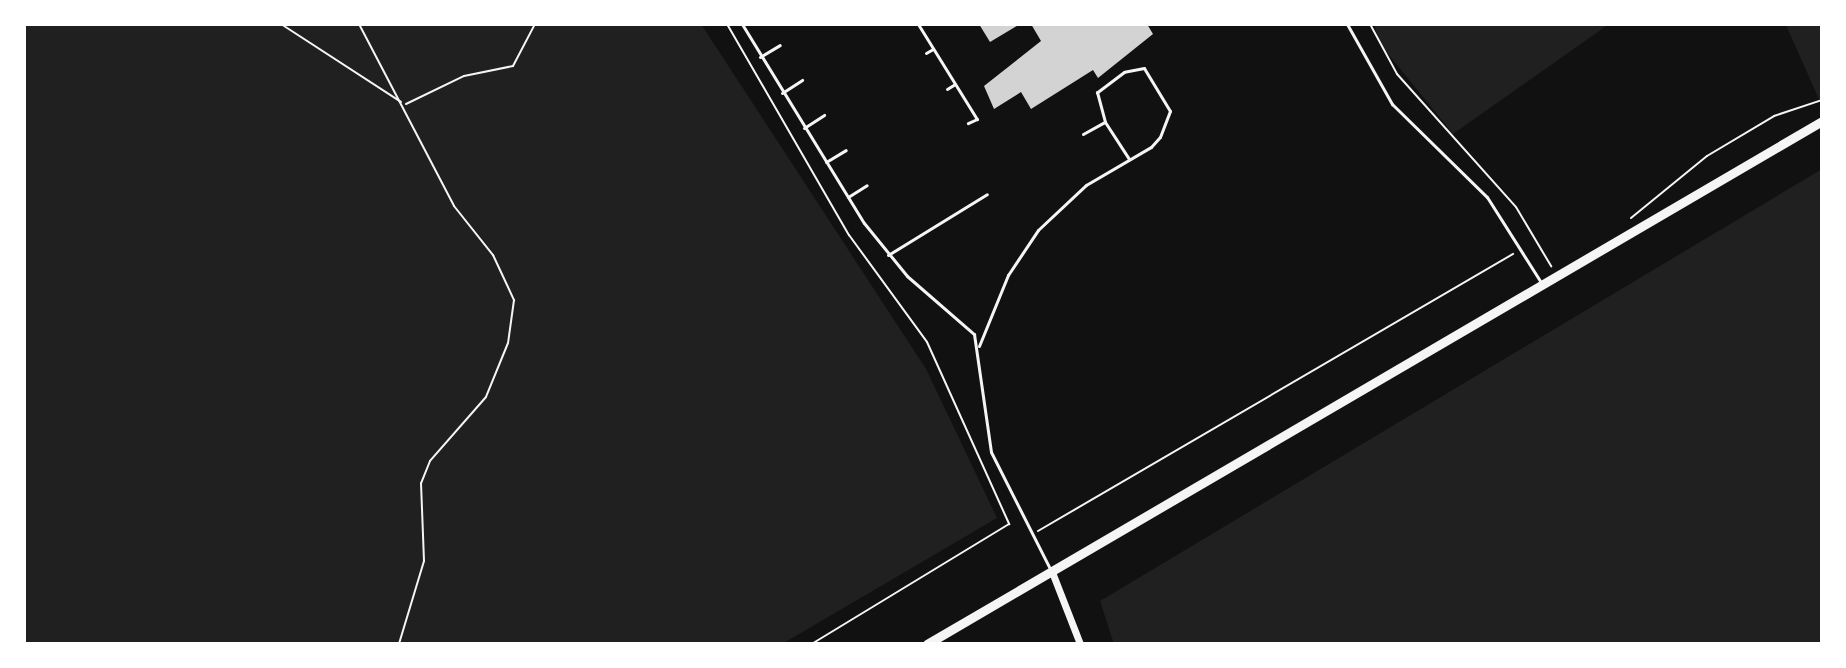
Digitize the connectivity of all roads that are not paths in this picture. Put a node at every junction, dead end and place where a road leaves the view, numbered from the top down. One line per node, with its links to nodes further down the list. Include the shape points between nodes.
1 (742, 24): 7 (lane)
2 (918, 24): 5 (lane)
3 (1347, 24): 25 (lane, via 1392,104 1487,197)
4 (780, 45): 7 (lane)
5 (933, 49): 6 (lane); 9 (lane)
6 (926, 53)
7 (760, 57): 11 (lane)
8 (802, 80): 11 (lane)
9 (955, 84): 10 (lane); 15 (lane, via 977,119)
10 (947, 89)
11 (782, 93): 16 (lane)
12 (824, 115): 16 (lane)
13 (1822, 121): 25 (street)
14 (1105, 122): 17 (lane); 19 (lane); 19 (lane, via 1097,92 1133,68 1151,71 1166,96 1168,123 1151,147)
15 (968, 123)
16 (804, 128): 20 (lane)
17 (1083, 134)
18 (846, 150): 20 (lane)
19 (1129, 159): 26 (lane, via 1086,185 1038,230 1008,275)
20 (826, 162): 23 (lane)
21 (867, 185): 23 (lane)
22 (987, 194): 24 (lane)
23 (848, 197): 24 (lane)
24 (888, 255): 26 (lane)
25 (1543, 285): 27 (street)
26 (979, 346): 27 (lane, via 991,452)
27 (1052, 572): 28 (street); 29 (street)
28 (927, 644)
29 (1080, 644)

